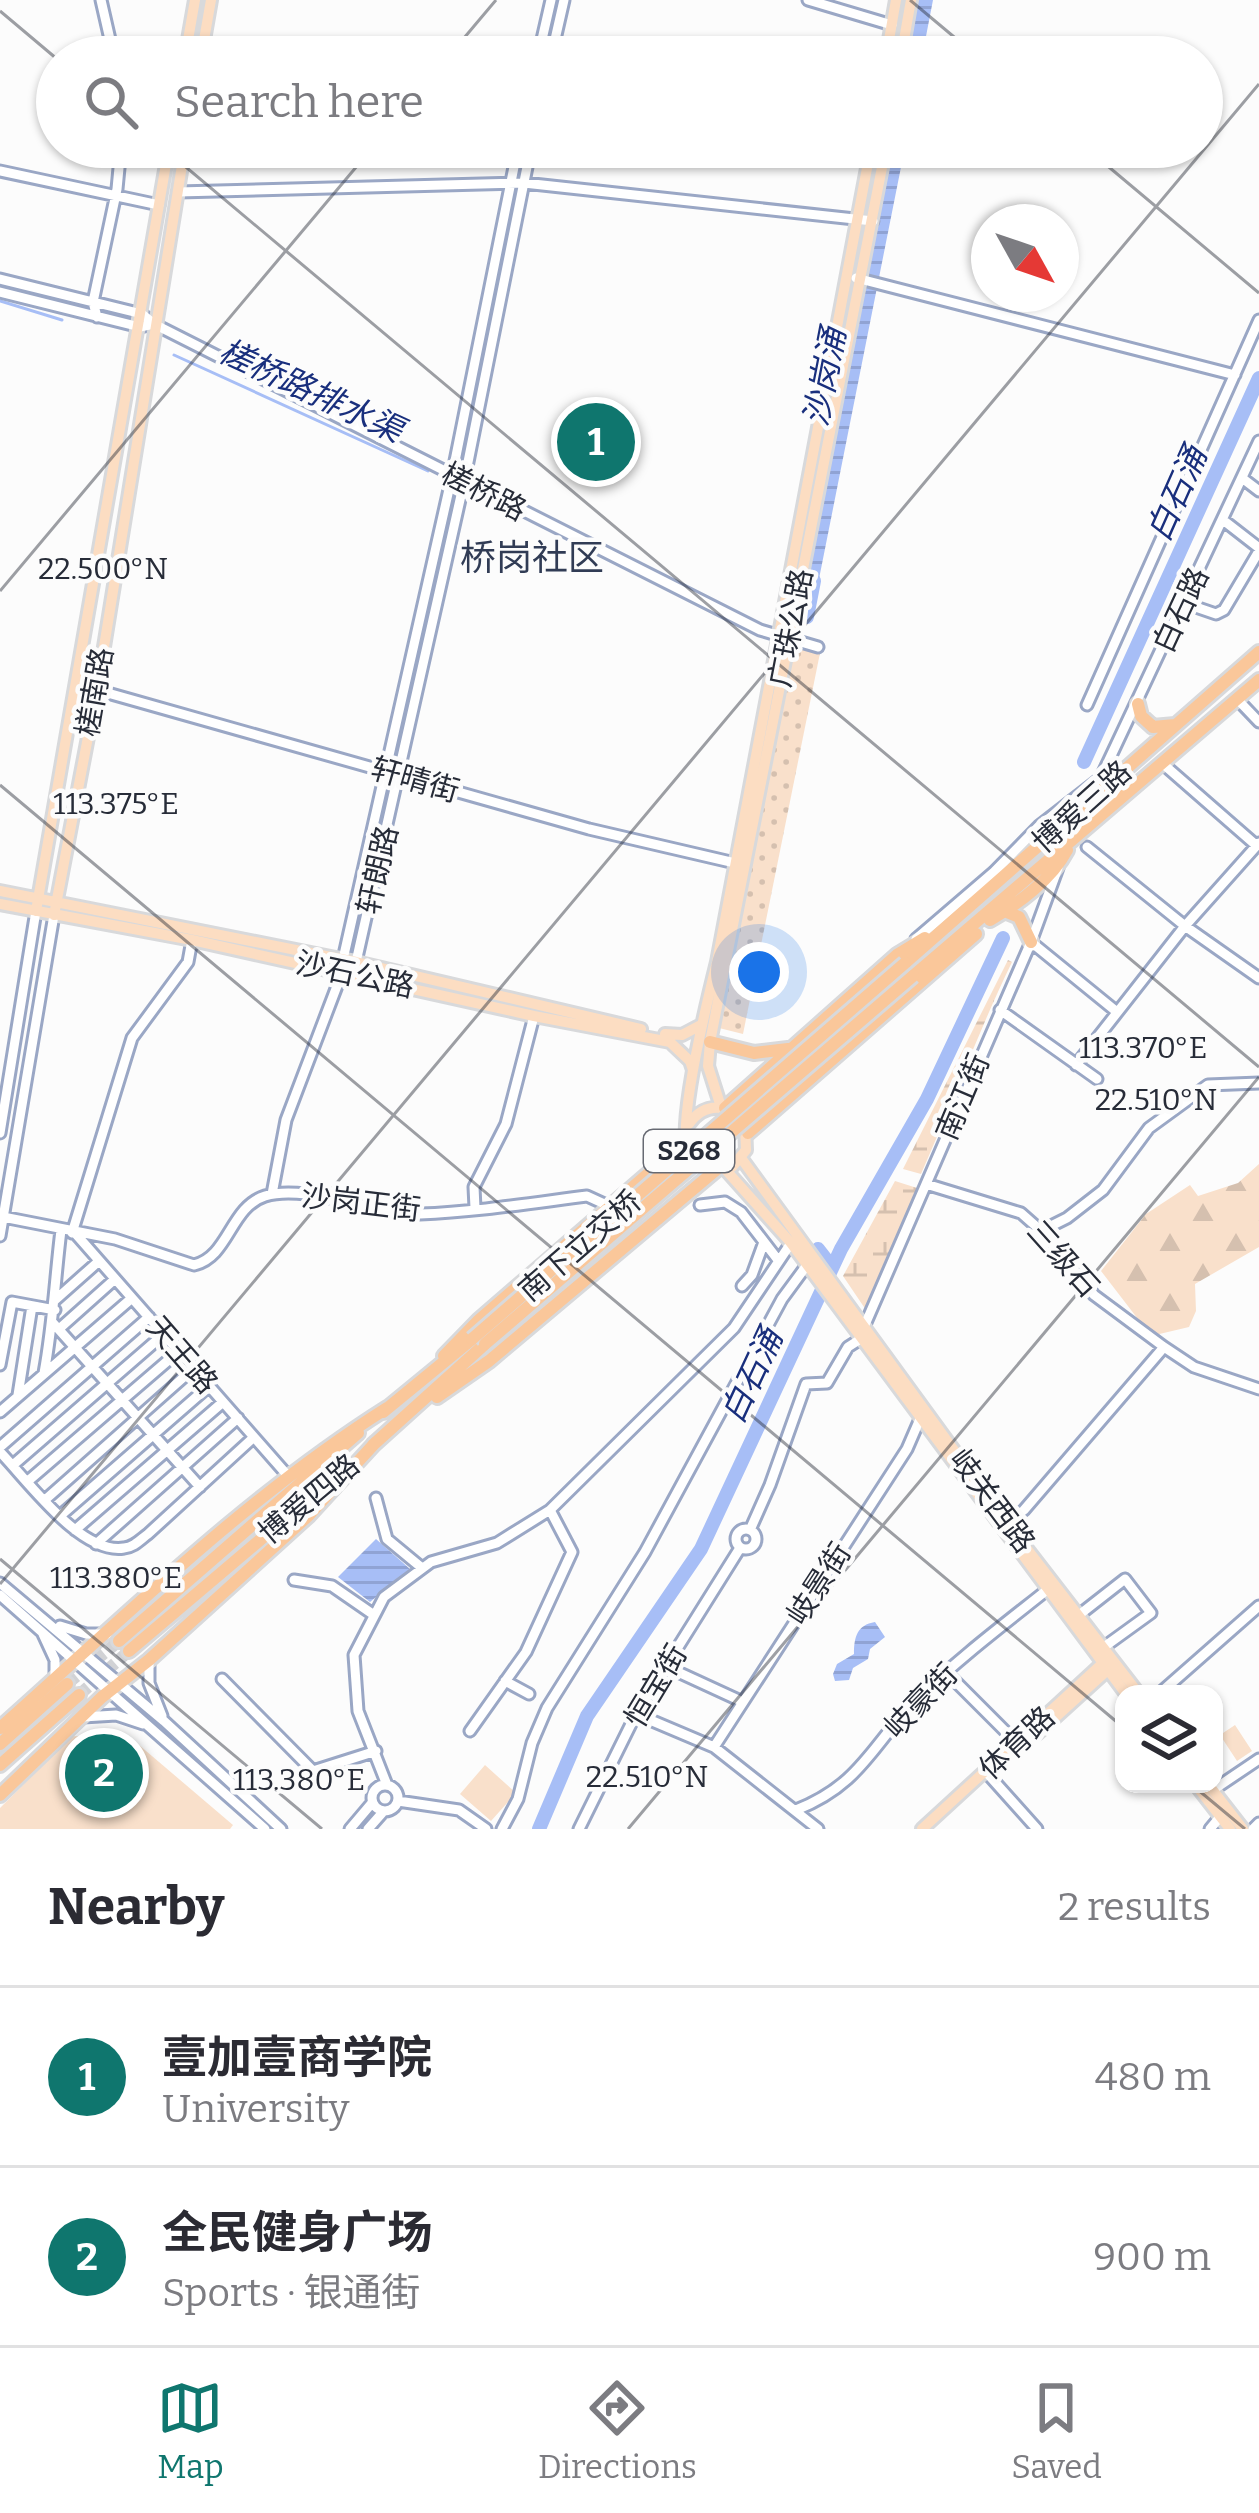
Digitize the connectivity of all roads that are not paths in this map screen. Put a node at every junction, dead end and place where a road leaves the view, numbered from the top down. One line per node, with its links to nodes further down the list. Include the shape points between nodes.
1 (101, 0): 10 (street)
2 (195, 0): 11 (main road)
3 (211, 0): 12 (main road)
4 (551, 0): 13 (street)
5 (564, 0): 14 (street)
6 (808, 0): 9 (street)
7 (896, 0): 9 (main road)
8 (911, 0): 16 (main road)
9 (892, 25): 15 (main road)
10 (109, 36)
11 (189, 36)
12 (205, 36)
13 (543, 36)
14 (556, 36)
15 (890, 36)
16 (905, 36)
17 (119, 168): 28 (street)
18 (165, 168): 29 (main road, 槎南路)
19 (182, 168): 27 (main road, 槎南路)
20 (513, 168): 26 (street, 轩朗路)
21 (527, 168): 25 (street, 轩朗路)
22 (868, 168): 30 (main road, 广珠公路)
23 (883, 168): 31 (main road, 广珠公路)
24 (0, 170): 28 (street)
25 (524, 183): 26 (street); 30 (street); 45 (street, 轩朗路)
26 (510, 184): 27 (street); 43 (street, 轩朗路)
27 (178, 192): 40 (main road, 槎南路)
28 (115, 198): 29 (street); 36 (street)
29 (159, 205): 38 (main road, 槎南路)
30 (859, 219): 31 (street); 32 (main road, 广珠公路)
31 (874, 220): 34 (main road, 广珠公路)
32 (849, 277): 34 (street); 50 (main road, 广珠公路)
33 (0, 279): 36 (street)
34 (863, 280): 41 (street); 50 (main road, 广珠公路)
35 (0, 292): 37 (street)
36 (93, 302): 37 (street); 38 (street)
37 (97, 316): 38 (street)
38 (141, 320): 40 (street); 71 (main road, 槎南路)
39 (1259, 320): 41 (street)
40 (154, 324): 43 (street, 槎桥路); 54 (main road, 槎南路)
41 (1235, 374): 57 (street)
42 (1259, 441): 44 (street, 白石路)
43 (452, 476): 45 (street, 槎桥路); 61 (street, 轩朗路)
44 (1242, 478): 46 (street); 47 (street, 白石路)
45 (464, 482): 50 (street, 槎桥路); 63 (street, 轩朗路)
46 (1259, 491)
47 (1222, 520): 48 (street); 49 (street, 白石路)
48 (1259, 549): 49 (street, via 1224,610)
49 (1184, 603): 56 (street, 白石路)
50 (784, 637): 51 (street, 槎桥路); 67 (main road, 广珠公路); 84 (main road, 广珠公路)
51 (818, 647)
52 (1259, 652): 59 (highway, 博爱三路 / S268)
53 (1259, 680): 55 (highway, 博爱三路 / S268)
54 (97, 690): 61 (street, 轩晴街); 72 (main road, 槎南路)
55 (1238, 700): 58 (street); 60 (highway, 博爱三路 / S268)
56 (1138, 704): 59 (highway, via 1153,728); 64 (street, 白石路)
57 (1087, 705)
58 (1259, 722)
59 (1176, 724): 62 (highway, 博爱三路 / S268)
60 (1162, 763): 65 (highway, 博爱三路 / S268); 66 (street)
61 (385, 771): 63 (street, 轩晴街); 77 (street, 轩朗路)
62 (1119, 774): 64 (street); 78 (highway, 博爱三路 / S268)
63 (400, 776): 67 (street, 轩晴街); 77 (street, 轩朗路)
64 (1101, 778): 78 (street, via 1046,820)
65 (1083, 841): 68 (highway); 73 (highway, 博爱三路 / S268); 74 (street)
66 (1258, 846): 74 (street)
67 (735, 863): 83 (main road, 广珠公路)
68 (1059, 865): 73 (highway); 76 (street, 南江街)
69 (0, 891): 71 (main road, 沙石公路)
70 (0, 904): 71 (main road, 沙石公路)
71 (37, 905): 72 (main road, 沙石公路); 92 (street, 槎南路)
72 (55, 909): 75 (main road, 沙石公路); 77 (main road, 沙石公路); 102 (street, 槎南路)
73 (1000, 910): 76 (highway, via 1027,928); 78 (highway, 博爱三路 / S268); 93 (highway)
74 (1185, 926): 79 (street); 81 (street)
75 (192, 940): 77 (main road, 沙石公路); 103 (street, via 188,962 132,1038)
76 (1031, 942): 80 (street, 南江街); 81 (street)
77 (346, 964): 82 (main road, 沙石公路); 83 (main road, 沙石公路, via 672,1036); 98 (street, via 286,1120)
78 (905, 965): 85 (highway); 124 (highway, 南下立交桥 / S268, bridge)
79 (1259, 978)
80 (1000, 1010): 86 (street); 97 (street, 南江街)
81 (1117, 1012): 86 (street)
82 (534, 1016): 87 (main road, 沙石公路, via 670,1042); 101 (street, via 506,1124 474,1186)
83 (701, 1025): 84 (main road, 广珠公路)
84 (704, 1046): 85 (highway); 87 (main road); 90 (main road, 广珠公路)
85 (790, 1049): 90 (highway)
86 (1076, 1065): 88 (street)
87 (694, 1073): 91 (main road)
88 (1096, 1079)
89 (1259, 1083): 104 (street, via 1208,1084 1149,1128 1103,1190)
90 (723, 1108): 91 (main road, via 699,1112); 93 (main road)
91 (689, 1124): 94 (main road)
92 (0, 1133)
93 (748, 1133): 95 (main road)
94 (685, 1142): 96 (main road, via 692,1159); 100 (highway)
95 (742, 1158): 96 (main road); 110 (main road)
96 (721, 1169): 107 (main road); 144 (highway, via 489,1361)
97 (924, 1183): 104 (street, 三级石, via 1021,1213); 123 (street, 南江街)
98 (272, 1194): 101 (street, 沙岗正街, via 379,1212); 103 (street, 沙岗正街, via 245,1207 218,1249 194,1265)
99 (700, 1205): 106 (street, via 725,1202)
100 (611, 1207): 101 (street, 沙岗正街, via 587,1196); 131 (highway, via 478,1320)
101 (475, 1208)
102 (3, 1217): 103 (street, 沙岗正街); 105 (street, 槎南路)
103 (69, 1232): 109 (street, 天王路); 116 (street)
104 (1045, 1233): 126 (street, 三级石, via 1094,1295)
105 (0, 1235)
106 (764, 1242): 108 (street); 113 (street)
107 (790, 1243): 108 (street); 110 (main road)
108 (778, 1260): 112 (street)
109 (99, 1261): 111 (street, 天王路); 116 (street)
110 (811, 1262): 115 (street); 123 (main road, 岐关西路)
111 (115, 1279): 114 (street, 天王路); 121 (street)
112 (763, 1282): 115 (street, via 777,1283); 118 (street)
113 (742, 1286)
114 (132, 1298): 119 (street, 天王路); 125 (street)
115 (783, 1298): 120 (street)
116 (55, 1305): 117 (street); 121 (street)
117 (32, 1306): 128 (street, via 12,1302); 136 (street)
118 (747, 1307): 120 (street, via 762,1311); 157 (street)
119 (149, 1317): 122 (street, 天王路); 129 (street)
120 (768, 1324): 219 (street, via 645,1552 547,1708)
121 (56, 1326): 125 (street); 132 (street)
122 (164, 1334): 127 (street, 天王路); 133 (street)
123 (862, 1334): 143 (main road, 岐关西路); 159 (main road, 岐关西路); 175 (street, 恒宝街, via 827,1383 806,1384 750,1530 755,1544 740,1548)
124 (479, 1342): 131 (highway, 博爱四路 / S268); 144 (highway, 博爱四路 / S268)
125 (75, 1347): 129 (street); 132 (street)
126 (1164, 1347): 135 (street, 三级石, via 1194,1367); 159 (street)
127 (178, 1351): 130 (street, 天王路); 137 (street)
128 (0, 1365)
129 (92, 1367): 133 (street); 148 (street)
130 (194, 1368): 134 (street, 天王路); 141 (street)
131 (432, 1373): 139 (highway, 博爱四路 / S268)
132 (44, 1374): 136 (street)
133 (107, 1384): 137 (street); 150 (street)
134 (209, 1386): 138 (street, 天王路); 145 (street)
135 (1259, 1389)
136 (18, 1396): 140 (street)
137 (122, 1400): 141 (street); 153 (street)
138 (223, 1402): 142 (street, 天王路); 149 (street)
139 (387, 1408): 152 (highway, S268); 171 (highway, 博爱四路 / S268)
140 (0, 1412)
141 (138, 1418): 145 (street); 156 (street)
142 (238, 1418): 146 (street, 天王路); 151 (street)
143 (920, 1419): 165 (main road, 岐关西路); 186 (street, 岐景街)
144 (397, 1425): 147 (highway, 博爱四路 / S268)
145 (153, 1435): 149 (street); 158 (street)
146 (254, 1437): 152 (street, 天王路); 154 (street)
147 (376, 1442): 171 (highway, 博爱四路 / S268); 173 (highway, S268, via 309,1515)
148 (0, 1449): 150 (street)
149 (167, 1450): 151 (street); 160 (street)
150 (13, 1465): 153 (street)
151 (182, 1468): 154 (street); 161 (street)
152 (289, 1477): 171 (highway, S268)
153 (28, 1481): 156 (street)
154 (200, 1487): 161 (street, via 130,1548)
155 (376, 1498): 162 (street, via 387,1540)
156 (46, 1499): 158 (street)
157 (550, 1510): 162 (street, via 497,1543); 179 (street, via 572,1552)
158 (61, 1515): 160 (street)
159 (1007, 1522): 169 (main road, 岐关西路)
160 (78, 1533): 161 (street)
161 (96, 1544)
162 (422, 1568): 168 (street)
163 (294, 1580): 168 (street, via 332,1586)
164 (0, 1583): 170 (street)
165 (1047, 1590): 174 (main road, 岐关西路); 176 (street, 岐豪街)
166 (0, 1595): 170 (street)
167 (1259, 1606): 182 (street)
168 (374, 1615): 196 (street, via 354,1655 358,1712)
169 (1079, 1615): 174 (main road, 岐关西路); 174 (street, via 1125,1580 1151,1613)
170 (35, 1617): 171 (street); 172 (street); 178 (street)
171 (119, 1642): 172 (highway, S268)
172 (82, 1657): 178 (highway, S268); 183 (street)
173 (149, 1660): 183 (highway, S268); 189 (street)
174 (1108, 1660): 180 (main road, 岐关西路); 181 (main road, 岐关西路); 193 (main road, 体育路); 199 (main road, 体育路)
175 (667, 1667): 186 (street); 187 (street, 恒宝街)
176 (946, 1672): 193 (street); 207 (street, 岐豪街, via 856,1773)
177 (222, 1679): 196 (street, via 314,1771)
178 (61, 1681): 190 (highway, S268); 194 (highway, S268)
179 (505, 1681): 184 (street); 192 (street)
180 (1121, 1685)
181 (1131, 1685)
182 (1170, 1685)
183 (114, 1687): 188 (highway, S268); 189 (street); 191 (street)
184 (529, 1694)
185 (79, 1695): 198 (highway)
186 (743, 1702): 195 (street, 岐景街)
187 (636, 1714): 195 (street); 220 (street, 恒宝街)
188 (82, 1717): 191 (street, via 116,1715); 204 (highway, S268)
189 (164, 1721): 211 (street)
190 (0, 1728)
191 (153, 1729): 211 (street)
192 (470, 1731)
193 (1017, 1742): 199 (main road, 体育路)
194 (0, 1744)
195 (714, 1747): 207 (street)
196 (376, 1751): 201 (street)
197 (1259, 1760): 200 (street)
198 (0, 1765)
199 (988, 1774): 222 (main road, 体育路); 223 (main road, 体育路); 224 (street)
200 (1223, 1780)
201 (387, 1785): 205 (street); 206 (street, via 374,1790)
202 (1202, 1793): 210 (main road)
203 (1215, 1793): 227 (main road)
204 (0, 1795)
205 (398, 1801): 208 (street); 209 (street)
206 (372, 1803): 208 (street); 215 (street)
207 (796, 1810): 221 (street)
208 (382, 1812): 216 (street)
209 (470, 1817): 217 (street); 218 (street)
210 (1220, 1817): 225 (street); 226 (main road)
211 (254, 1820): 213 (street); 214 (street)
212 (1259, 1823): 228 (street)
213 (265, 1829)
214 (281, 1829)
215 (350, 1829)
216 (368, 1829)
217 (459, 1829)
218 (486, 1829)
219 (502, 1829)
220 (579, 1829)
221 (818, 1829)
222 (922, 1829)
223 (932, 1829)
224 (1036, 1829)
225 (1210, 1829)
226 (1230, 1829)
227 (1243, 1829)
228 (1252, 1829)

